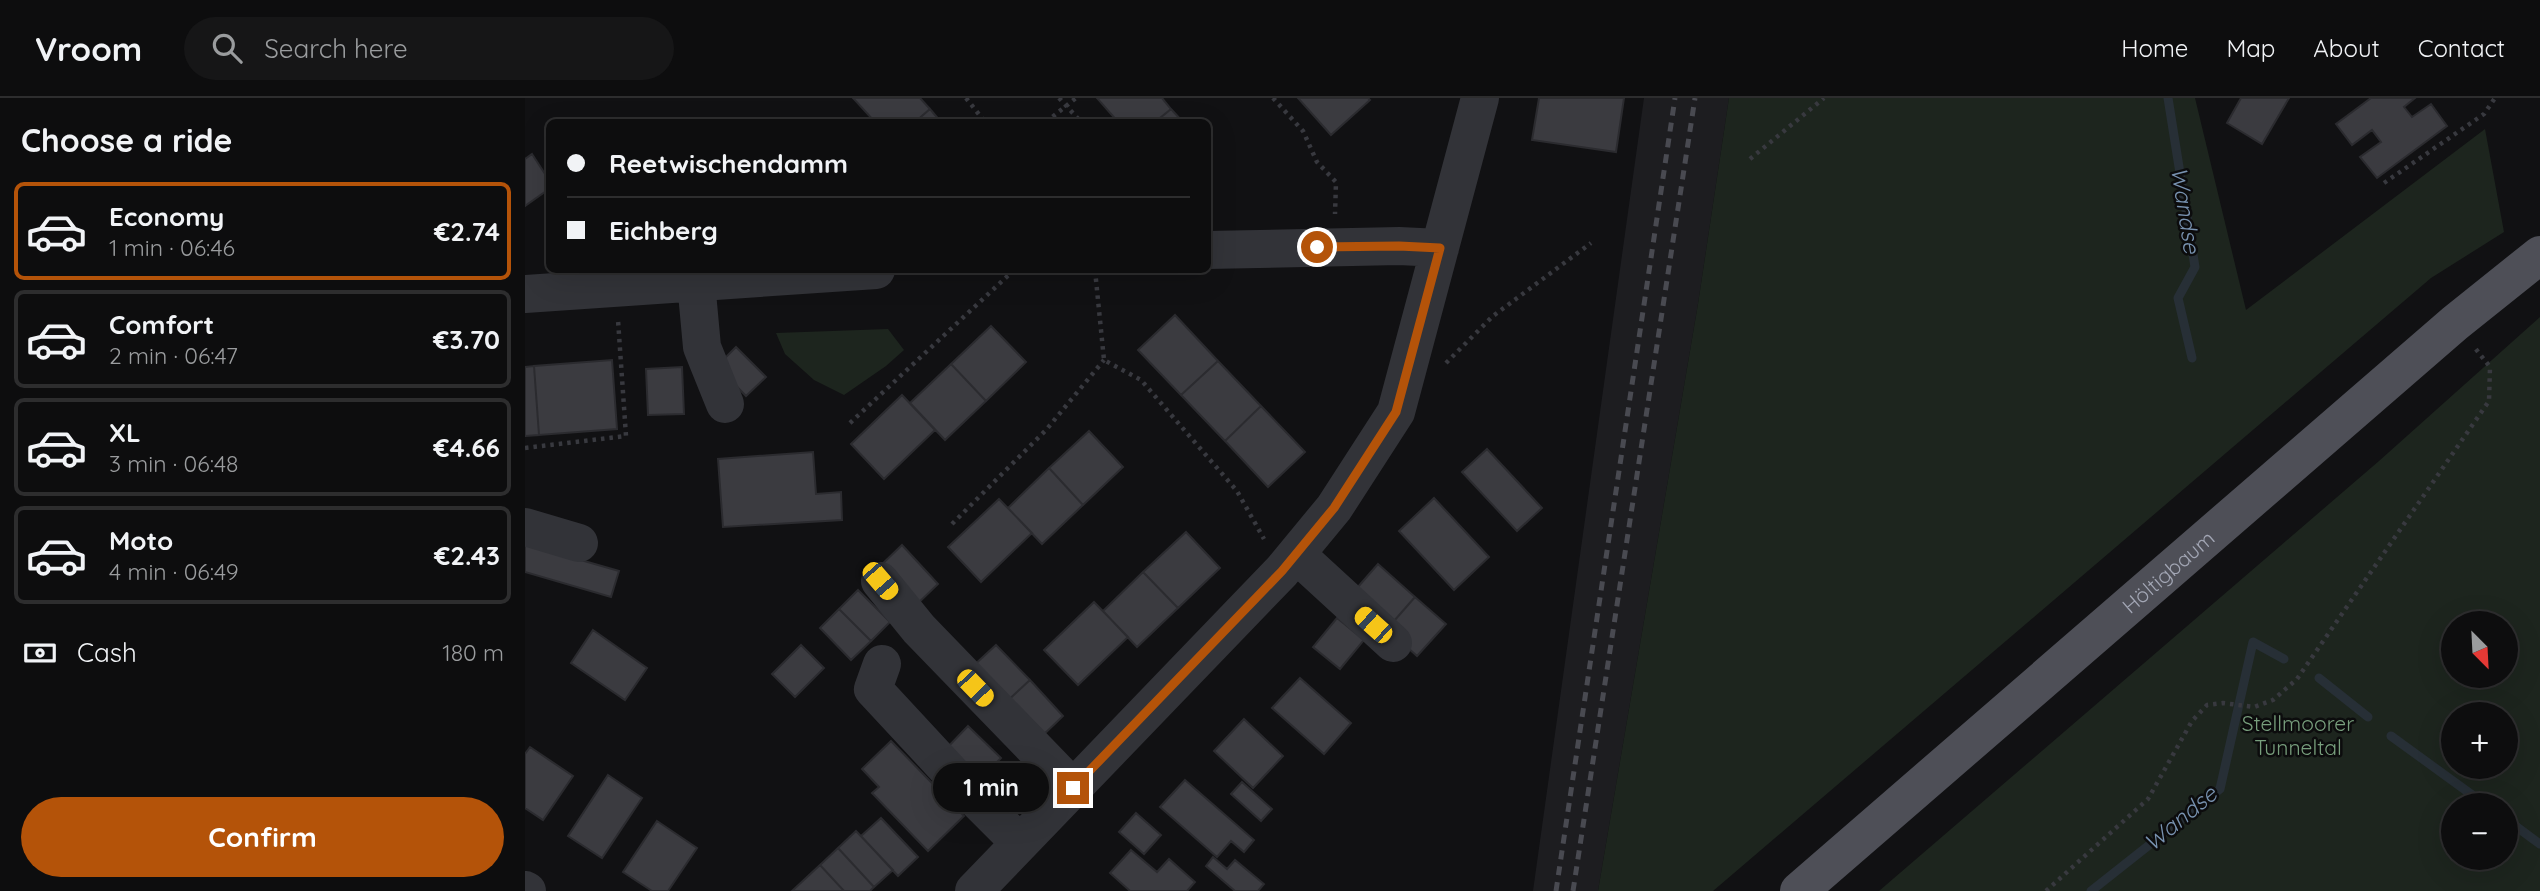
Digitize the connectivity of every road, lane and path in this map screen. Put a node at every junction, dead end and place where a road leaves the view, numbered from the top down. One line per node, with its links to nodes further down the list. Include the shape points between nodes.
1 (966, 98): 9 (path)
2 (1059, 98): 8 (path)
3 (1076, 98): 8 (path)
4 (1273, 98): 14 (path, via 1303,131 1317,162 1336,182 1335,214)
5 (1480, 98): 16 (street)
6 (1824, 98): 12 (path)
7 (2494, 98): 13 (path, via 2483,114)
8 (1066, 107): 10 (path); 11 (path)
9 (983, 119)
10 (1050, 119)
11 (1078, 119)
12 (1750, 159)
13 (2384, 183)
14 (1346, 214)
15 (1591, 243): 27 (path, via 1493,316)
16 (1440, 248): 17 (street); 34 (street, via 1396,412 1334,508)
17 (1211, 250)
18 (2540, 255): 25 (main road, Höltigbaum)
19 (831, 273): 22 (street)
20 (1011, 273): 29 (path)
21 (1095, 273): 26 (path)
22 (696, 282): 23 (street); 28 (street, via 702,347)
23 (616, 287): 24 (street); 30 (path, via 626,436)
24 (525, 294)
25 (2455, 323): 41 (main road, Höltigbaum); 42 (path, via 2490,367 2489,401 2297,679 2273,700 2253,707 2207,705 2192,721 2148,799)
26 (1104, 360): 31 (path, via 1046,430); 34 (path, via 1141,380)
27 (1444, 364)
28 (725, 404)
29 (851, 423)
30 (525, 448)
31 (952, 524)
32 (525, 527): 33 (street)
33 (579, 543)
34 (1282, 550): 36 (street); 38 (street)
35 (880, 581): 38 (street, via 919,629)
36 (1393, 643)
37 (882, 663): 39 (street, via 873,689)
38 (1073, 788): 39 (street)
39 (1020, 843): 40 (street)
40 (974, 891)
41 (1799, 891)
42 (2046, 891)

